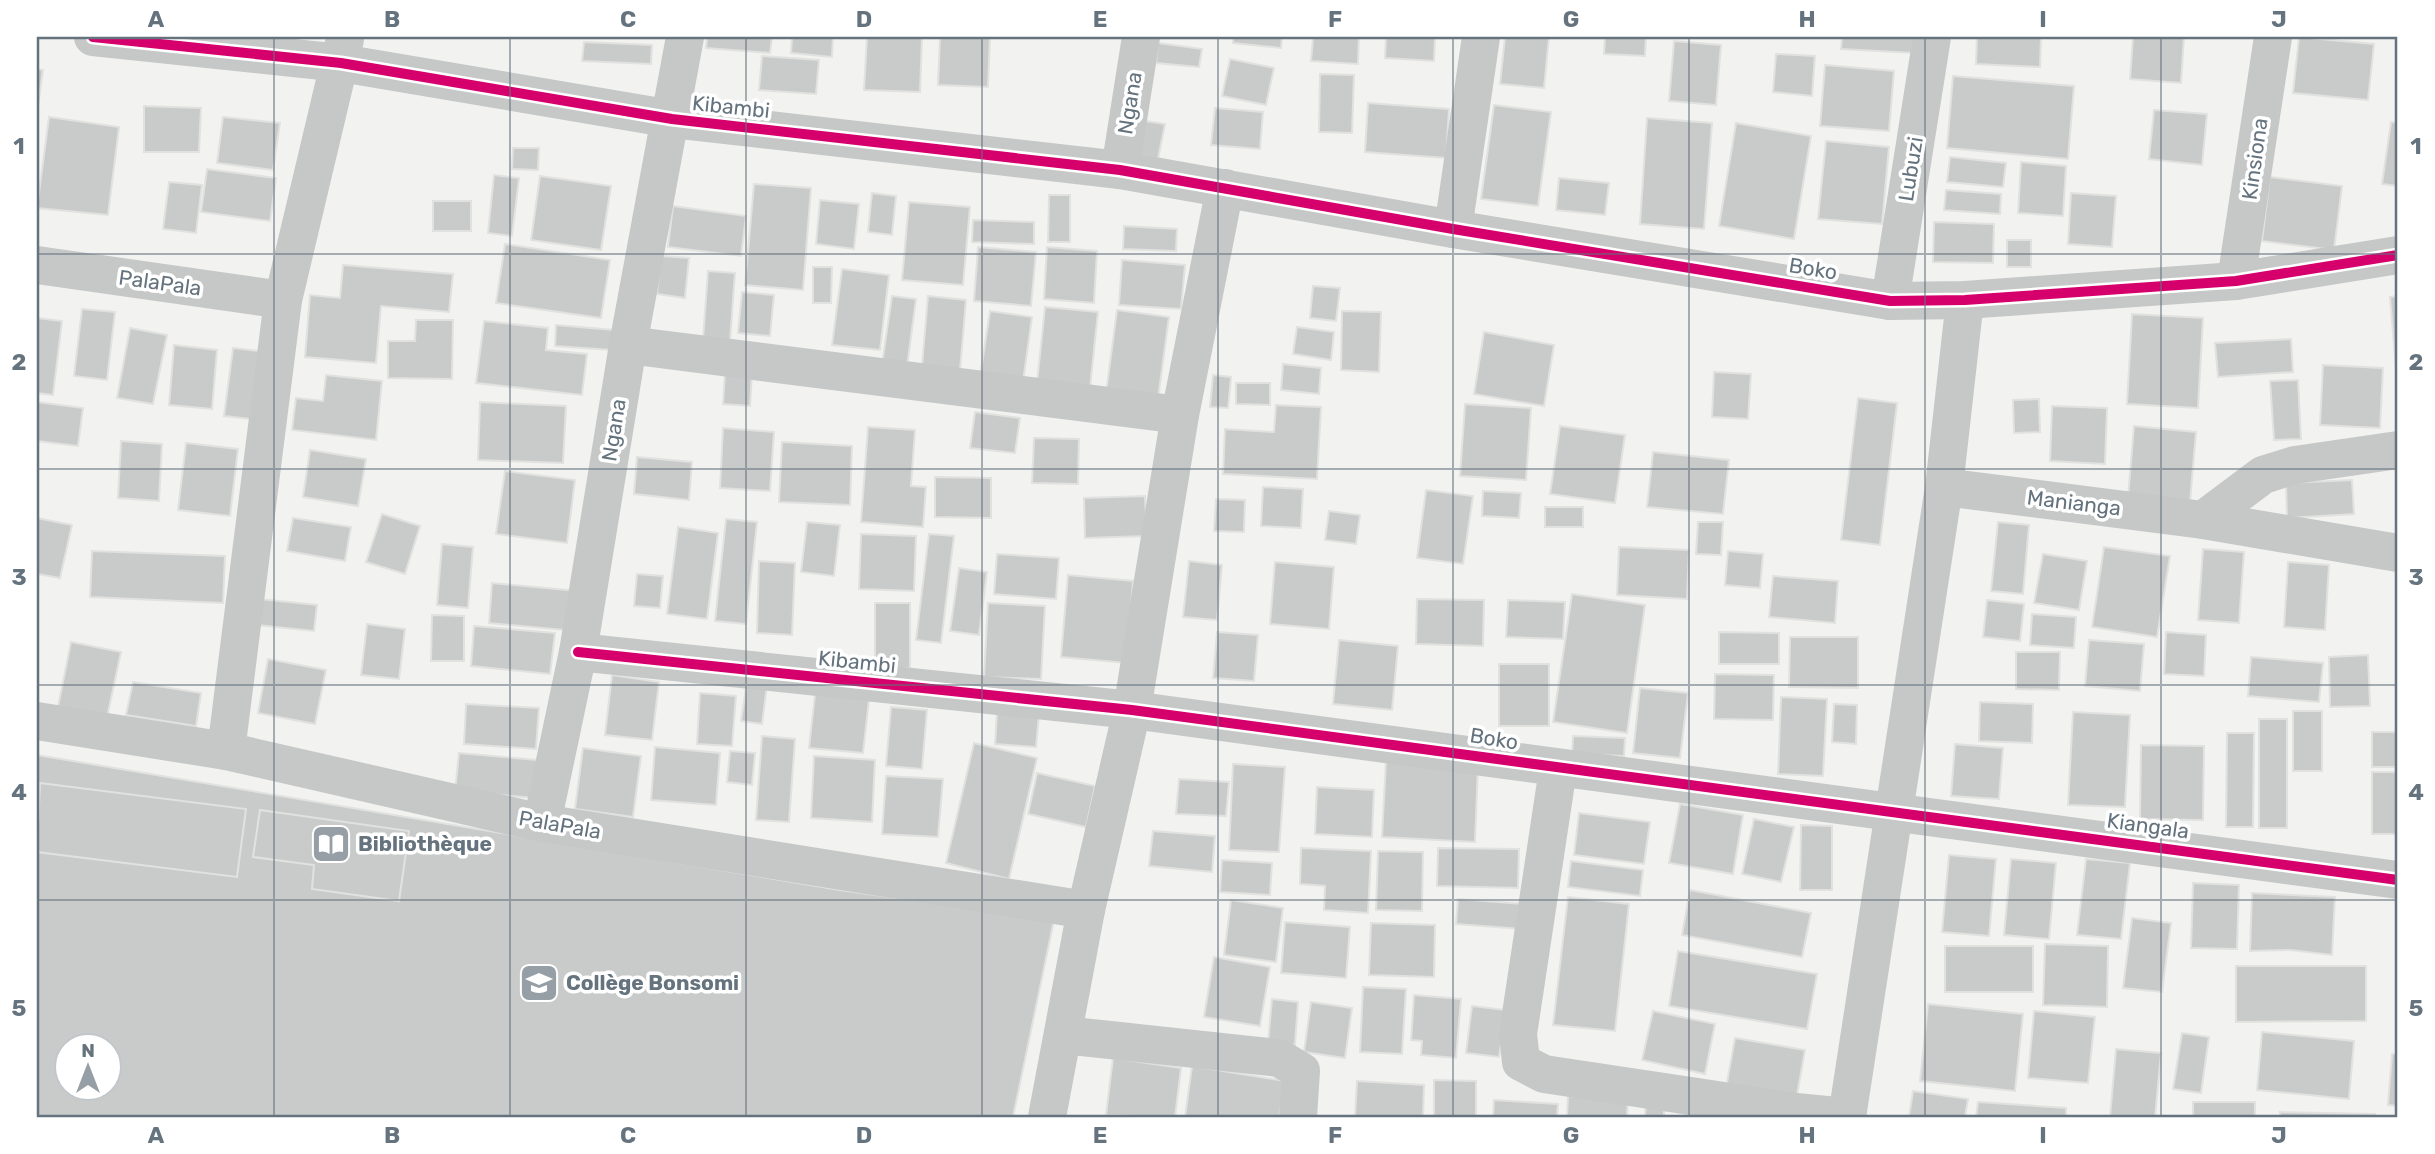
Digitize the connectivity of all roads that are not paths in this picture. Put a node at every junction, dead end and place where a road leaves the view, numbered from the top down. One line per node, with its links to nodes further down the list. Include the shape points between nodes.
1 (93, 37): 7 (street)
2 (685, 37): 8 (street, Ngana)
3 (1141, 37): 9 (street, Ngana)
4 (1481, 37): 11 (street)
5 (1932, 37): 17 (street, Lubuzi)
6 (2273, 37): 14 (street, Kinsiona)
7 (343, 50): 8 (street, Kibambi); 15 (street)
8 (672, 119): 9 (street, Kibambi); 18 (street, Ngana)
9 (1120, 170): 10 (street, Kibambi)
10 (1225, 188): 11 (street, Boko); 19 (street)
11 (1453, 229): 17 (street, Boko)
12 (2398, 255): 14 (street, Boko)
13 (37, 265): 15 (street, PalaPala)
14 (2236, 281): 16 (street, Boko)
15 (283, 300): 27 (street)
16 (1965, 300): 17 (street, Boko); 21 (street)
17 (1890, 301)
18 (628, 345): 19 (street); 24 (street, Ngana)
19 (1180, 415): 25 (street)
20 (2398, 450): 22 (street, via 2295,465 2263,475)
21 (1944, 487): 22 (street, Manianga); 29 (street)
22 (2203, 520): 23 (street, Manianga)
23 (2398, 553)
24 (578, 652): 25 (street, Kibambi); 30 (street, Ngana)
25 (1132, 710): 28 (street, Boko); 32 (street)
26 (37, 721): 27 (street, PalaPala)
27 (226, 751): 30 (street, PalaPala)
28 (1558, 769): 29 (street, Boko); 36 (street, via 1518,1034 1521,1062 1544,1074)
29 (1892, 810): 31 (street, Kiangala); 36 (street)
30 (542, 823): 32 (street, PalaPala)
31 (2398, 880)
32 (1086, 910): 33 (street)
33 (1063, 1035): 34 (street); 35 (street, via 1279,1058 1301,1071)
34 (1047, 1117)
35 (1298, 1117)
36 (1847, 1117)

